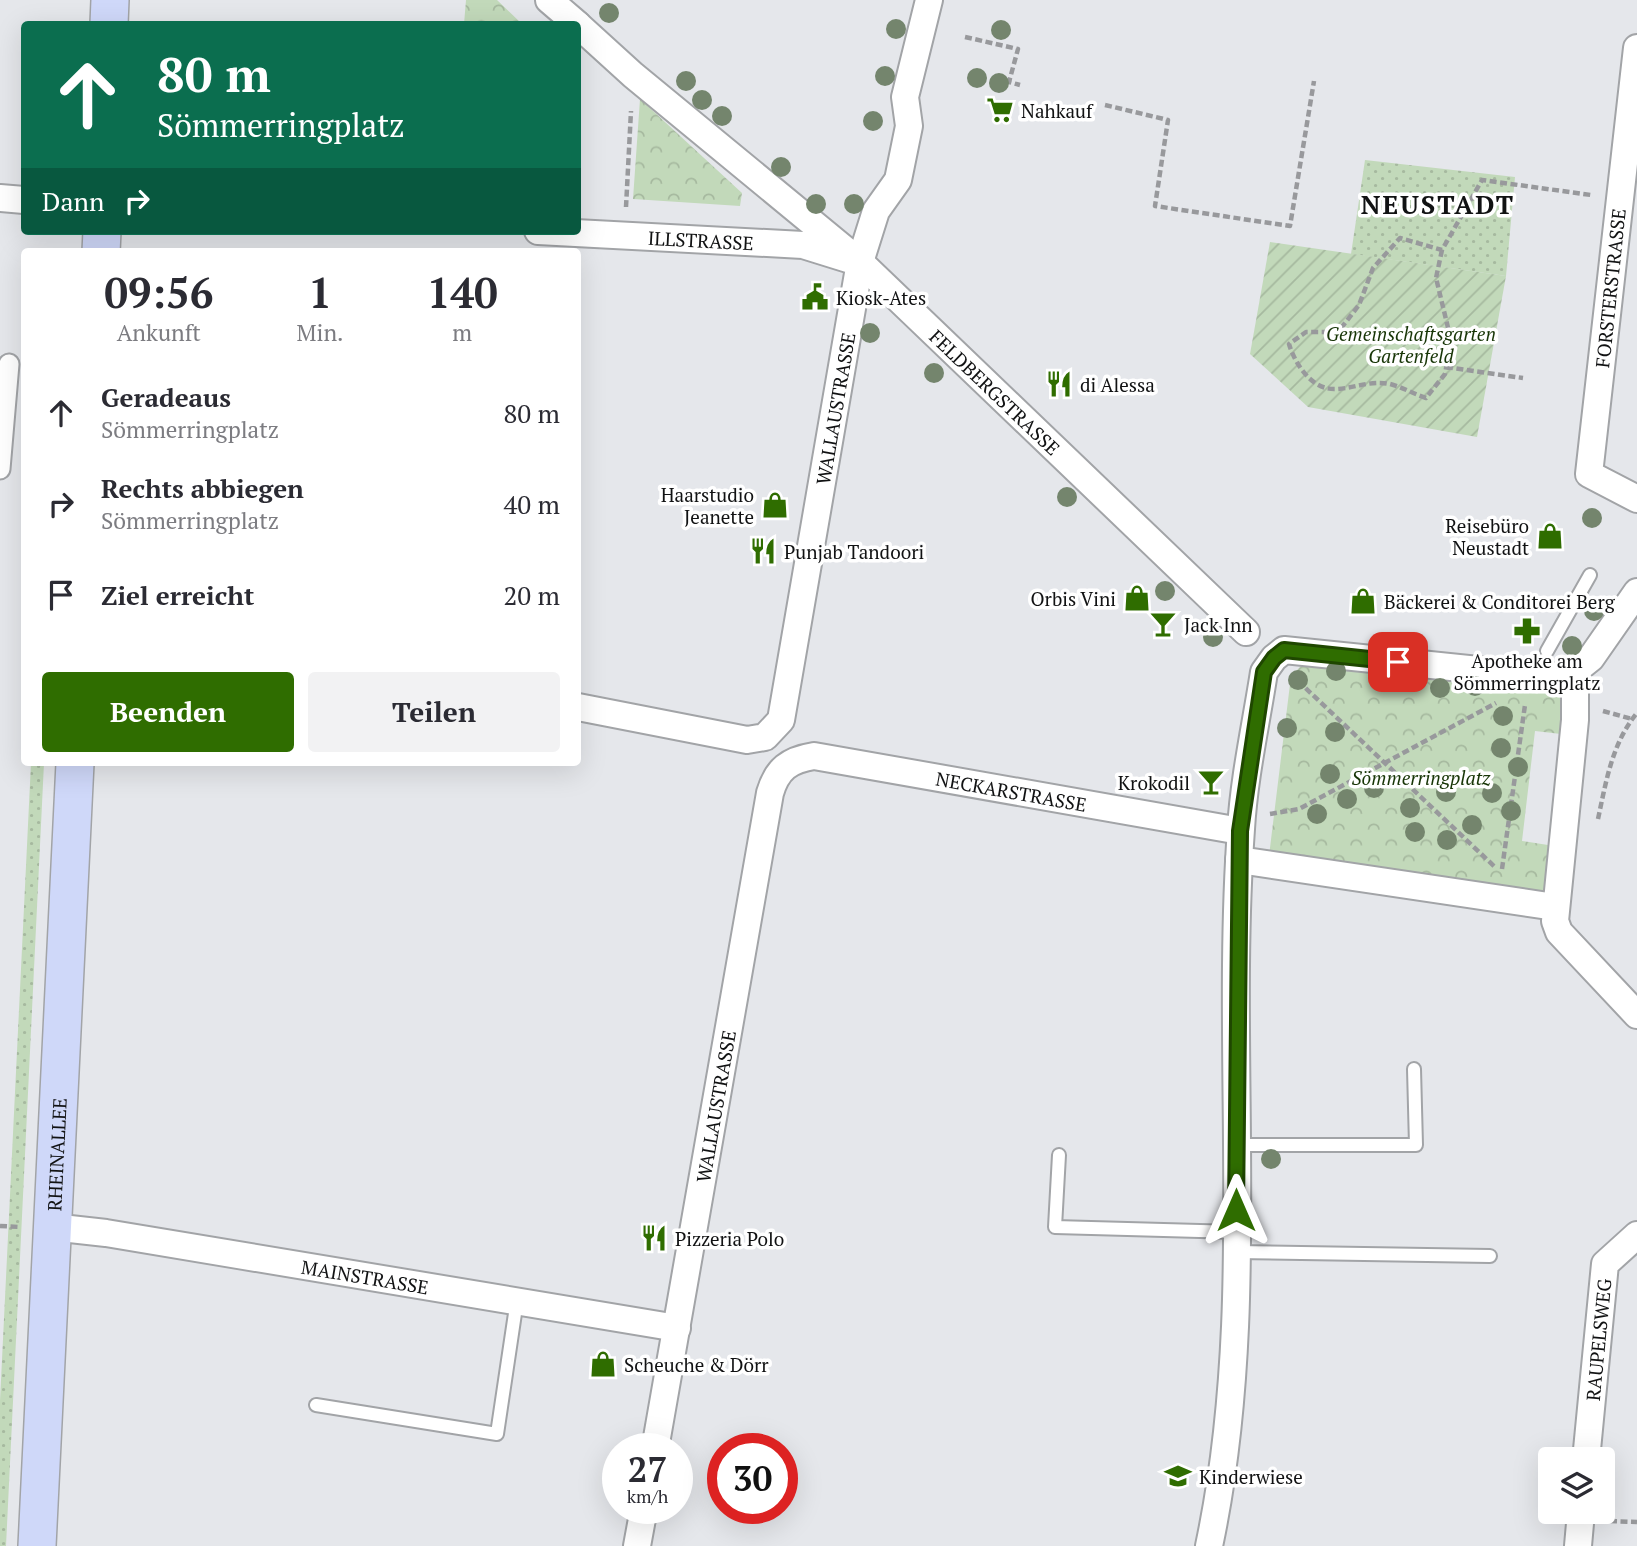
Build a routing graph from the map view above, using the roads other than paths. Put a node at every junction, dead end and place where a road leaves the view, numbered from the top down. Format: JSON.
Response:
{"nodes":[{"id":1,"x":110,"y":0,"type":"edge"},
{"id":2,"x":549,"y":0,"type":"edge"},
{"id":3,"x":929,"y":0,"type":"edge"},
{"id":4,"x":109,"y":21,"type":"edge"},
{"id":5,"x":573,"y":21,"type":"edge"},
{"id":6,"x":581,"y":29,"type":"edge"},
{"id":7,"x":1637,"y":48,"type":"edge"},
{"id":8,"x":0,"y":198,"type":"edge"},
{"id":9,"x":21,"y":200,"type":"edge"},
{"id":10,"x":581,"y":234,"type":"edge"},
{"id":11,"x":860,"y":262,"type":"junction"},
{"id":12,"x":9,"y":364,"type":"dead end"},
{"id":13,"x":0,"y":470,"type":"edge"},
{"id":14,"x":1637,"y":499,"type":"edge"},
{"id":15,"x":1590,"y":575,"type":"dead end"},
{"id":16,"x":1637,"y":592,"type":"edge"},
{"id":17,"x":1246,"y":632,"type":"dead end"},
{"id":18,"x":1547,"y":651,"type":"dead end"},
{"id":19,"x":1571,"y":674,"type":"junction"},
{"id":20,"x":581,"y":708,"type":"edge"},
{"id":21,"x":75,"y":766,"type":"edge"},
{"id":22,"x":783,"y":766,"type":"joint"},
{"id":23,"x":1241,"y":825,"type":"junction"},
{"id":24,"x":1240,"y":860,"type":"junction"},
{"id":25,"x":1555,"y":907,"type":"junction"},
{"id":26,"x":1637,"y":1015,"type":"edge"},
{"id":27,"x":1414,"y":1069,"type":"dead end"},
{"id":28,"x":1236,"y":1145,"type":"junction"},
{"id":29,"x":1059,"y":1155,"type":"dead end"},
{"id":30,"x":52,"y":1227,"type":"junction"},
{"id":31,"x":1637,"y":1235,"type":"edge"},
{"id":32,"x":1236,"y":1242,"type":"junction"},
{"id":33,"x":1490,"y":1256,"type":"dead end"},
{"id":34,"x":517,"y":1300,"type":"junction"},
{"id":35,"x":677,"y":1328,"type":"junction"},
{"id":36,"x":316,"y":1405,"type":"dead end"},
{"id":37,"x":658,"y":1433,"type":"edge"},
{"id":38,"x":1587,"y":1447,"type":"edge"},
{"id":39,"x":641,"y":1524,"type":"edge"},
{"id":40,"x":1580,"y":1524,"type":"edge"},
{"id":41,"x":37,"y":1546,"type":"edge"},
{"id":42,"x":637,"y":1546,"type":"edge"},
{"id":43,"x":1209,"y":1546,"type":"edge"},
{"id":44,"x":1578,"y":1546,"type":"edge"}],
"edges":[{"from":1,"to":4,"type":"main road"},
{"from":2,"to":5,"type":"street","name":"FELDBERGSTRASSE"},
{"from":3,"to":11,"type":"street","name":"WALLAUSTRASSE"},
{"from":6,"to":11,"type":"street","name":"FELDBERGSTRASSE"},
{"from":7,"to":14,"type":"street","name":"FORSTERSTRASSE"},
{"from":8,"to":9,"type":"street"},
{"from":10,"to":11,"type":"street","name":"ILLSTRASSE"},
{"from":11,"to":17,"type":"street","name":"FELDBERGSTRASSE"},
{"from":11,"to":20,"type":"street","name":"WALLAUSTRASSE"},
{"from":12,"to":13,"type":"street"},
{"from":15,"to":18,"type":"lane"},
{"from":16,"to":19,"type":"street"},
{"from":19,"to":23,"type":"street"},
{"from":19,"to":25,"type":"street"},
{"from":21,"to":30,"type":"main road","name":"RHEINALLEE"},
{"from":22,"to":23,"type":"street","name":"NECKARSTRASSE"},
{"from":22,"to":35,"type":"street","name":"WALLAUSTRASSE"},
{"from":23,"to":24,"type":"street"},
{"from":24,"to":25,"type":"street"},
{"from":24,"to":28,"type":"street"},
{"from":25,"to":26,"type":"street"},
{"from":27,"to":28,"type":"lane"},
{"from":28,"to":32,"type":"street"},
{"from":29,"to":32,"type":"lane"},
{"from":30,"to":34,"type":"street","name":"MAINSTRASSE"},
{"from":30,"to":41,"type":"main road","name":"RHEINALLEE"},
{"from":31,"to":38,"type":"street","name":"RAUPELSWEG"},
{"from":32,"to":33,"type":"lane"},
{"from":32,"to":43,"type":"street"},
{"from":34,"to":35,"type":"street","name":"MAINSTRASSE"},
{"from":34,"to":36,"type":"lane"},
{"from":35,"to":37,"type":"street","name":"WALLAUSTRASSE"},
{"from":39,"to":42,"type":"street"},
{"from":40,"to":44,"type":"street"}]}
